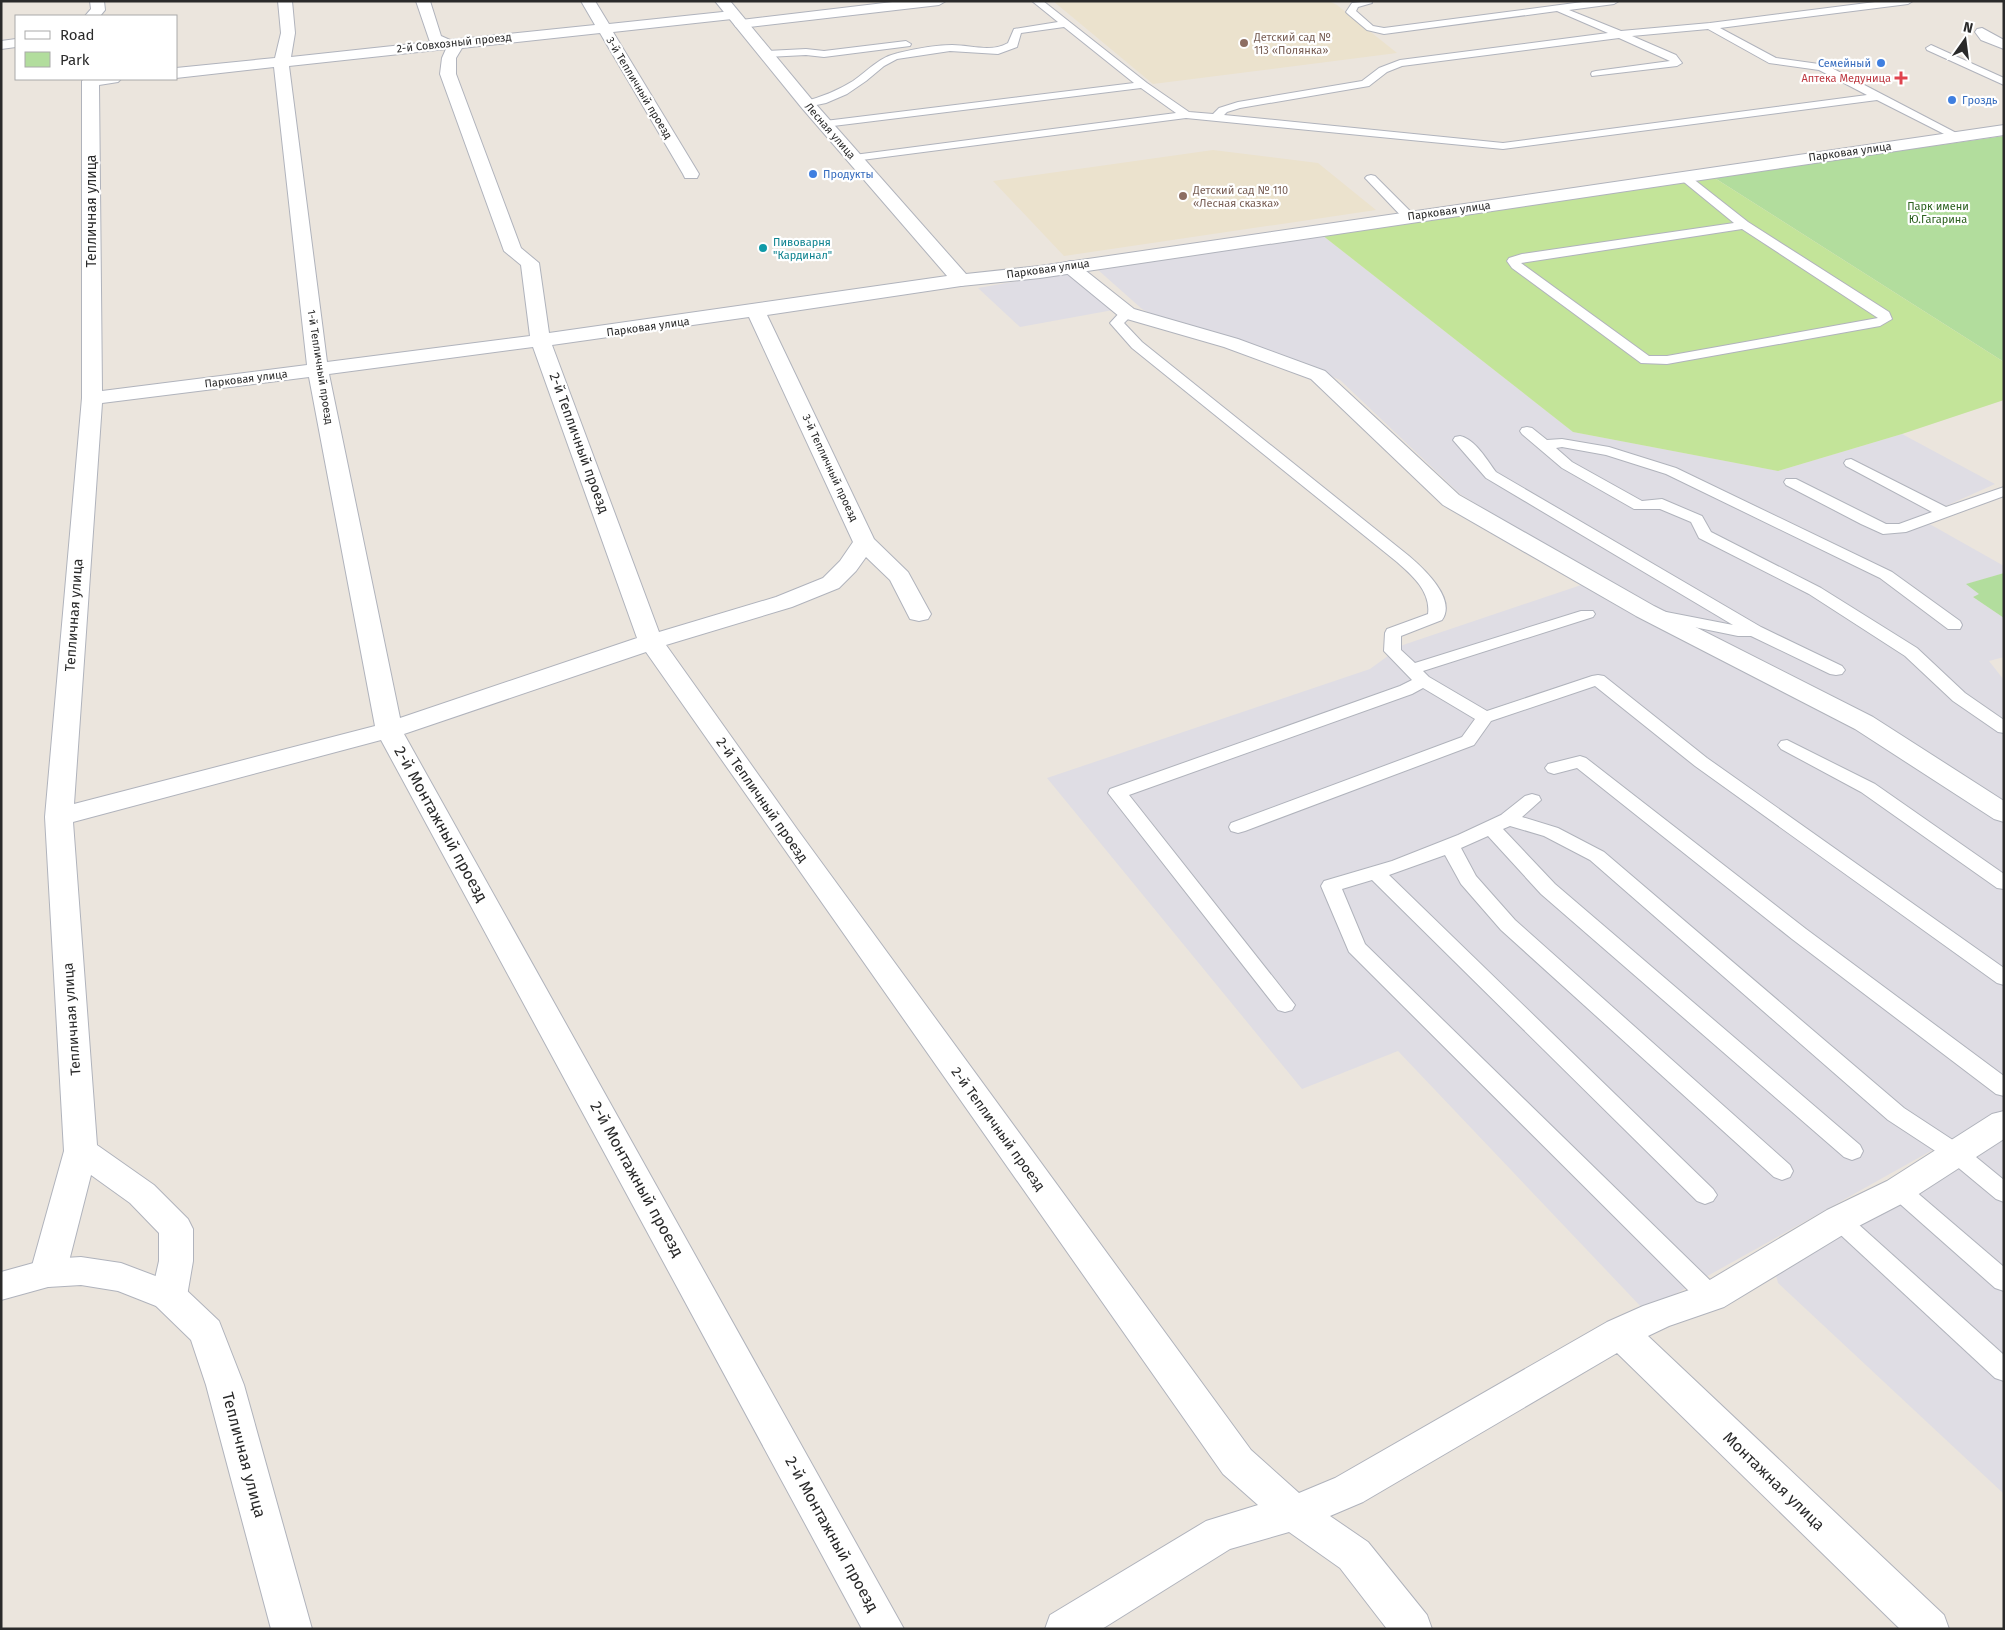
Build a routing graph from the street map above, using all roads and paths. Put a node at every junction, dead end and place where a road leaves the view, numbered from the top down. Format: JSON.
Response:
{"nodes":[{"id":1,"x":97,"y":1,"type":"edge"},
{"id":2,"x":285,"y":1,"type":"edge"},
{"id":3,"x":423,"y":1,"type":"edge"},
{"id":4,"x":588,"y":1,"type":"edge"},
{"id":5,"x":722,"y":1,"type":"edge"},
{"id":6,"x":939,"y":1,"type":"edge"},
{"id":7,"x":1037,"y":1,"type":"edge"},
{"id":8,"x":1614,"y":1,"type":"edge"},
{"id":9,"x":1908,"y":1,"type":"edge"},
{"id":10,"x":1367,"y":3,"type":"dead end"},
{"id":11,"x":1560,"y":10,"type":"junction"},
{"id":12,"x":93,"y":15,"type":"edge"},
{"id":13,"x":736,"y":19,"type":"junction"},
{"id":14,"x":1066,"y":24,"type":"junction"},
{"id":15,"x":1710,"y":26,"type":"junction"},
{"id":16,"x":602,"y":28,"type":"junction"},
{"id":17,"x":1982,"y":32,"type":"dead end"},
{"id":18,"x":1624,"y":34,"type":"junction"},
{"id":19,"x":15,"y":43,"type":"edge"},
{"id":20,"x":446,"y":43,"type":"junction"},
{"id":21,"x":906,"y":44,"type":"dead end"},
{"id":22,"x":1,"y":45,"type":"edge"},
{"id":23,"x":2004,"y":45,"type":"edge"},
{"id":24,"x":1931,"y":48,"type":"dead end"},
{"id":25,"x":767,"y":54,"type":"junction"},
{"id":26,"x":280,"y":62,"type":"junction"},
{"id":27,"x":178,"y":72,"type":"edge"},
{"id":28,"x":1596,"y":74,"type":"dead end"},
{"id":29,"x":98,"y":80,"type":"edge"},
{"id":30,"x":2004,"y":82,"type":"edge"},
{"id":31,"x":1143,"y":85,"type":"junction"},
{"id":32,"x":1878,"y":96,"type":"junction"},
{"id":33,"x":807,"y":104,"type":"junction"},
{"id":34,"x":1186,"y":115,"type":"junction"},
{"id":35,"x":1215,"y":118,"type":"junction"},
{"id":36,"x":825,"y":124,"type":"junction"},
{"id":37,"x":2004,"y":130,"type":"edge"},
{"id":38,"x":1958,"y":137,"type":"junction"},
{"id":39,"x":854,"y":158,"type":"junction"},
{"id":40,"x":691,"y":174,"type":"dead end"},
{"id":41,"x":1683,"y":176,"type":"junction"},
{"id":42,"x":1371,"y":178,"type":"dead end"},
{"id":43,"x":1409,"y":217,"type":"junction"},
{"id":44,"x":1744,"y":225,"type":"junction"},
{"id":45,"x":1070,"y":267,"type":"junction"},
{"id":46,"x":962,"y":280,"type":"junction"},
{"id":47,"x":756,"y":312,"type":"junction"},
{"id":48,"x":1127,"y":313,"type":"junction"},
{"id":49,"x":541,"y":341,"type":"junction"},
{"id":50,"x":318,"y":370,"type":"junction"},
{"id":51,"x":92,"y":398,"type":"junction"},
{"id":52,"x":1527,"y":431,"type":"dead end"},
{"id":53,"x":1460,"y":440,"type":"dead end"},
{"id":54,"x":1544,"y":445,"type":"junction"},
{"id":55,"x":1851,"y":463,"type":"dead end"},
{"id":56,"x":1791,"y":482,"type":"dead end"},
{"id":57,"x":2004,"y":491,"type":"edge"},
{"id":58,"x":1945,"y":513,"type":"junction"},
{"id":59,"x":864,"y":542,"type":"junction"},
{"id":60,"x":919,"y":614,"type":"dead end"},
{"id":61,"x":1587,"y":614,"type":"dead end"},
{"id":62,"x":1650,"y":614,"type":"junction"},
{"id":63,"x":1954,"y":625,"type":"dead end"},
{"id":64,"x":1755,"y":631,"type":"junction"},
{"id":65,"x":651,"y":642,"type":"junction"},
{"id":66,"x":1836,"y":670,"type":"dead end"},
{"id":67,"x":1417,"y":675,"type":"junction"},
{"id":68,"x":1485,"y":717,"type":"junction"},
{"id":69,"x":2004,"y":728,"type":"edge"},
{"id":70,"x":389,"y":730,"type":"junction"},
{"id":71,"x":1787,"y":746,"type":"dead end"},
{"id":72,"x":1554,"y":768,"type":"dead end"},
{"id":73,"x":1532,"y":800,"type":"dead end"},
{"id":74,"x":2004,"y":812,"type":"edge"},
{"id":75,"x":58,"y":818,"type":"junction"},
{"id":76,"x":1499,"y":823,"type":"junction"},
{"id":77,"x":1238,"y":827,"type":"dead end"},
{"id":78,"x":1450,"y":845,"type":"junction"},
{"id":79,"x":1376,"y":873,"type":"junction"},
{"id":80,"x":2004,"y":882,"type":"edge"},
{"id":81,"x":2004,"y":978,"type":"edge"},
{"id":82,"x":1284,"y":1005,"type":"dead end"},
{"id":83,"x":2004,"y":1088,"type":"edge"},
{"id":84,"x":2002,"y":1126,"type":"edge"},
{"id":85,"x":81,"y":1151,"type":"junction"},
{"id":86,"x":1852,"y":1151,"type":"dead end"},
{"id":87,"x":1957,"y":1154,"type":"junction"},
{"id":88,"x":1782,"y":1171,"type":"dead end"},
{"id":89,"x":1899,"y":1190,"type":"junction"},
{"id":90,"x":2004,"y":1193,"type":"edge"},
{"id":91,"x":1705,"y":1195,"type":"dead end"},
{"id":92,"x":1839,"y":1220,"type":"junction"},
{"id":93,"x":48,"y":1274,"type":"junction"},
{"id":94,"x":2004,"y":1281,"type":"edge"},
{"id":95,"x":1,"y":1286,"type":"edge"},
{"id":96,"x":169,"y":1296,"type":"junction"},
{"id":97,"x":1712,"y":1297,"type":"junction"},
{"id":98,"x":1620,"y":1333,"type":"junction"},
{"id":99,"x":2004,"y":1371,"type":"edge"},
{"id":100,"x":1294,"y":1513,"type":"junction"},
{"id":101,"x":292,"y":1629,"type":"edge"},
{"id":102,"x":884,"y":1629,"type":"edge"},
{"id":103,"x":1065,"y":1629,"type":"edge"},
{"id":104,"x":1412,"y":1629,"type":"edge"},
{"id":105,"x":1929,"y":1629,"type":"edge"}],
"edges":[{"from":1,"to":12,"type":"street"},
{"from":2,"to":26,"type":"street","name":"1-й Тепличный проезд"},
{"from":3,"to":20,"type":"street"},
{"from":4,"to":16,"type":"street","name":"3-й Тепличный проезд"},
{"from":5,"to":13,"type":"street","name":"Лесная улица"},
{"from":6,"to":13,"type":"street","name":"2-й Совхозный проезд"},
{"from":7,"to":14,"type":"lane"},
{"from":8,"to":11,"type":"lane"},
{"from":9,"to":15,"type":"lane"},
{"from":10,"to":11,"type":"lane"},
{"from":11,"to":18,"type":"lane"},
{"from":13,"to":16,"type":"street","name":"2-й Совхозный проезд"},
{"from":13,"to":25,"type":"street","name":"Лесная улица"},
{"from":14,"to":31,"type":"lane"},
{"from":14,"to":33,"type":"lane"},
{"from":15,"to":18,"type":"lane"},
{"from":15,"to":32,"type":"lane"},
{"from":16,"to":20,"type":"street","name":"2-й Совхозный проезд"},
{"from":16,"to":40,"type":"street","name":"3-й Тепличный проезд"},
{"from":17,"to":23,"type":"street"},
{"from":18,"to":28,"type":"lane"},
{"from":18,"to":35,"type":"lane"},
{"from":19,"to":22,"type":"street"},
{"from":20,"to":26,"type":"street","name":"2-й Совхозный проезд"},
{"from":20,"to":49,"type":"street","name":"2-й Тепличный проезд"},
{"from":21,"to":25,"type":"lane"},
{"from":24,"to":30,"type":"lane"},
{"from":25,"to":33,"type":"street","name":"Лесная улица"},
{"from":26,"to":27,"type":"street","name":"2-й Совхозный проезд"},
{"from":26,"to":50,"type":"street","name":"1-й Тепличный проезд"},
{"from":29,"to":51,"type":"street","name":"Тепличная улица"},
{"from":31,"to":34,"type":"lane"},
{"from":31,"to":36,"type":"lane"},
{"from":32,"to":35,"type":"lane"},
{"from":32,"to":38,"type":"lane"},
{"from":33,"to":36,"type":"street","name":"Лесная улица"},
{"from":34,"to":35,"type":"lane"},
{"from":34,"to":39,"type":"lane"},
{"from":36,"to":39,"type":"street","name":"Лесная улица"},
{"from":37,"to":38,"type":"street","name":"Парковая улица"},
{"from":38,"to":41,"type":"street","name":"Парковая улица"},
{"from":39,"to":46,"type":"street","name":"Лесная улица"},
{"from":41,"to":43,"type":"street","name":"Парковая улица"},
{"from":41,"to":44,"type":"lane"},
{"from":42,"to":43,"type":"lane"},
{"from":43,"to":45,"type":"street","name":"Парковая улица"},
{"from":44,"to":44,"type":"lane"},
{"from":45,"to":46,"type":"street","name":"Парковая улица"},
{"from":45,"to":48,"type":"street"},
{"from":46,"to":47,"type":"street","name":"Парковая улица"},
{"from":47,"to":49,"type":"street","name":"Парковая улица"},
{"from":47,"to":59,"type":"street","name":"3-й Тепличный проезд"},
{"from":48,"to":62,"type":"street"},
{"from":48,"to":67,"type":"lane"},
{"from":49,"to":50,"type":"street","name":"Парковая улица"},
{"from":49,"to":65,"type":"street","name":"2-й Тепличный проезд"},
{"from":50,"to":51,"type":"street","name":"Парковая улица"},
{"from":50,"to":70,"type":"street","name":"1-й Тепличный проезд"},
{"from":51,"to":75,"type":"street","name":"Тепличная улица"},
{"from":52,"to":54,"type":"lane"},
{"from":53,"to":64,"type":"lane"},
{"from":54,"to":63,"type":"lane"},
{"from":54,"to":69,"type":"lane"},
{"from":55,"to":58,"type":"lane"},
{"from":56,"to":58,"type":"lane"},
{"from":57,"to":58,"type":"lane"},
{"from":59,"to":60,"type":"street","name":"3-й Тепличный проезд"},
{"from":59,"to":65,"type":"street"},
{"from":61,"to":67,"type":"lane"},
{"from":62,"to":64,"type":"lane"},
{"from":62,"to":74,"type":"street"},
{"from":64,"to":66,"type":"lane"},
{"from":65,"to":70,"type":"street"},
{"from":65,"to":100,"type":"street","name":"2-й Тепличный проезд"},
{"from":67,"to":68,"type":"lane"},
{"from":67,"to":82,"type":"lane"},
{"from":68,"to":77,"type":"lane"},
{"from":68,"to":81,"type":"lane"},
{"from":70,"to":75,"type":"street"},
{"from":70,"to":102,"type":"street","name":"2-й Монтажный проезд"},
{"from":71,"to":80,"type":"lane"},
{"from":72,"to":83,"type":"lane"},
{"from":73,"to":76,"type":"lane"},
{"from":75,"to":85,"type":"street","name":"Тепличная улица"},
{"from":76,"to":78,"type":"lane"},
{"from":76,"to":86,"type":"lane"},
{"from":76,"to":87,"type":"lane"},
{"from":78,"to":79,"type":"lane"},
{"from":78,"to":88,"type":"lane"},
{"from":79,"to":91,"type":"lane"},
{"from":79,"to":97,"type":"lane"},
{"from":84,"to":87,"type":"street"},
{"from":85,"to":93,"type":"street","name":"Тепличная улица"},
{"from":85,"to":96,"type":"street"},
{"from":87,"to":89,"type":"street"},
{"from":87,"to":90,"type":"lane"},
{"from":89,"to":92,"type":"street"},
{"from":89,"to":94,"type":"lane"},
{"from":92,"to":97,"type":"street"},
{"from":92,"to":99,"type":"lane"},
{"from":93,"to":95,"type":"street"},
{"from":93,"to":96,"type":"street","name":"Тепличная улица"},
{"from":96,"to":101,"type":"street","name":"Тепличная улица"},
{"from":97,"to":98,"type":"street"},
{"from":98,"to":100,"type":"street"},
{"from":98,"to":105,"type":"street","name":"Монтажная улица"},
{"from":100,"to":103,"type":"street"},
{"from":100,"to":104,"type":"street","name":"2-й Тепличный проезд"}]}
